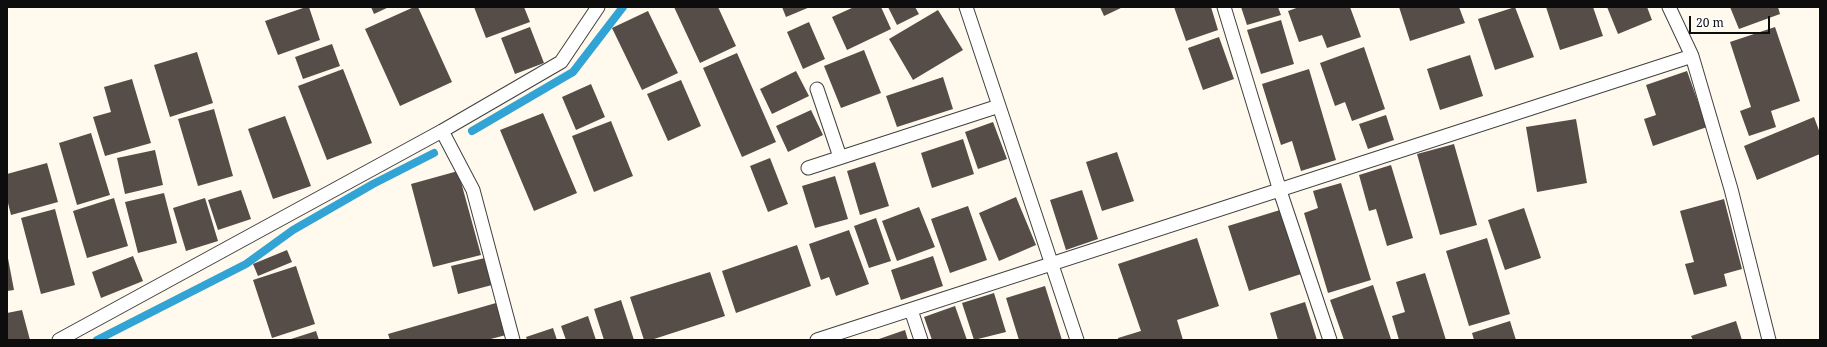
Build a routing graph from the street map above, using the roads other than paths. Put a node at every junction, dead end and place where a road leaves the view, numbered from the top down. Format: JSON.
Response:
{"nodes":[{"id":1,"x":598,"y":7,"type":"edge"},
{"id":2,"x":966,"y":7,"type":"edge"},
{"id":3,"x":1224,"y":7,"type":"edge"},
{"id":4,"x":1669,"y":7,"type":"edge"},
{"id":5,"x":1692,"y":56,"type":"junction"},
{"id":6,"x":817,"y":89,"type":"dead end"},
{"id":7,"x":999,"y":106,"type":"junction"},
{"id":8,"x":442,"y":131,"type":"junction"},
{"id":9,"x":840,"y":157,"type":"junction"},
{"id":10,"x":808,"y":168,"type":"dead end"},
{"id":11,"x":1280,"y":191,"type":"junction"},
{"id":12,"x":1052,"y":265,"type":"junction"},
{"id":13,"x":911,"y":310,"type":"junction"},
{"id":14,"x":59,"y":340,"type":"edge"},
{"id":15,"x":513,"y":340,"type":"edge"},
{"id":16,"x":817,"y":340,"type":"edge"},
{"id":17,"x":921,"y":340,"type":"edge"},
{"id":18,"x":1077,"y":340,"type":"edge"},
{"id":19,"x":1330,"y":340,"type":"edge"},
{"id":20,"x":1769,"y":340,"type":"edge"}],
"edges":[{"from":1,"to":8,"type":"lane"},
{"from":2,"to":7,"type":"lane"},
{"from":3,"to":11,"type":"lane"},
{"from":4,"to":5,"type":"lane"},
{"from":5,"to":11,"type":"lane"},
{"from":5,"to":20,"type":"lane"},
{"from":6,"to":9,"type":"lane"},
{"from":7,"to":9,"type":"lane"},
{"from":7,"to":12,"type":"lane"},
{"from":8,"to":14,"type":"lane"},
{"from":8,"to":15,"type":"lane"},
{"from":9,"to":10,"type":"lane"},
{"from":11,"to":12,"type":"lane"},
{"from":11,"to":19,"type":"lane"},
{"from":12,"to":13,"type":"lane"},
{"from":12,"to":18,"type":"lane"},
{"from":13,"to":16,"type":"lane"},
{"from":13,"to":17,"type":"lane"}]}
